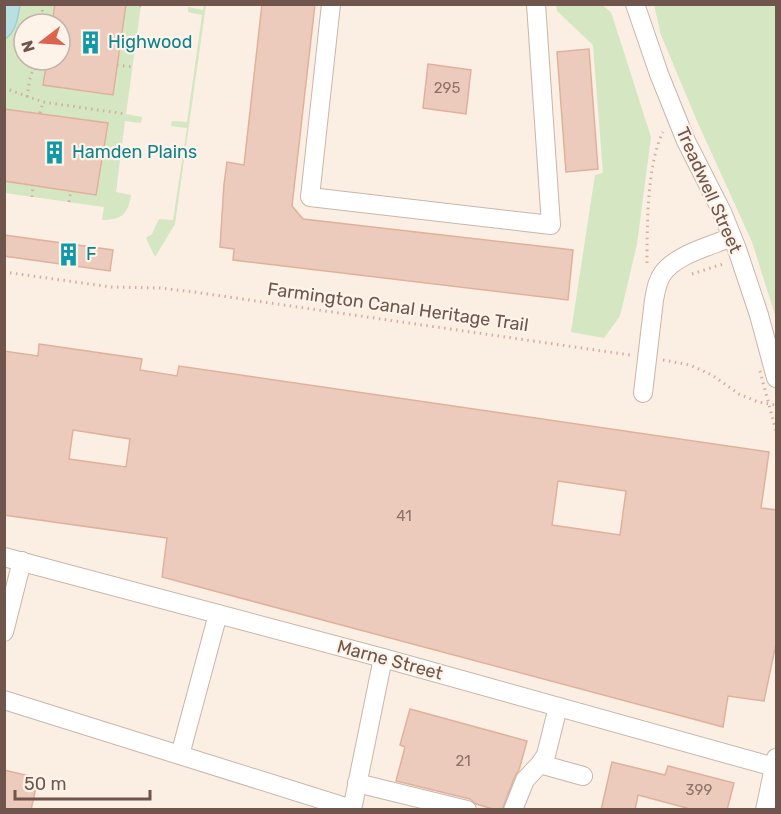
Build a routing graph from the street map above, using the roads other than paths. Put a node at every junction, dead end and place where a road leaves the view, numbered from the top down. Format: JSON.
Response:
{"nodes":[{"id":1,"x":332,"y":4,"type":"edge"},
{"id":2,"x":536,"y":4,"type":"edge"},
{"id":3,"x":635,"y":4,"type":"edge"},
{"id":4,"x":724,"y":240,"type":"junction"},
{"id":5,"x":770,"y":373,"type":"edge"},
{"id":6,"x":643,"y":393,"type":"dead end"},
{"id":7,"x":13,"y":559,"type":"edge"},
{"id":8,"x":218,"y":614,"type":"junction"},
{"id":9,"x":4,"y":632,"type":"edge"},
{"id":10,"x":383,"y":658,"type":"junction"},
{"id":11,"x":4,"y":700,"type":"edge"},
{"id":12,"x":558,"y":707,"type":"junction"},
{"id":13,"x":180,"y":755,"type":"junction"},
{"id":14,"x":775,"y":762,"type":"edge"},
{"id":15,"x":540,"y":764,"type":"junction"},
{"id":16,"x":584,"y":776,"type":"dead end"},
{"id":17,"x":357,"y":783,"type":"junction"},
{"id":18,"x":352,"y":809,"type":"edge"},
{"id":19,"x":466,"y":810,"type":"edge"},
{"id":20,"x":513,"y":810,"type":"edge"},
{"id":21,"x":765,"y":810,"type":"edge"}],
"edges":[{"from":1,"to":2,"type":"street"},
{"from":3,"to":4,"type":"street","name":"Treadwell Street"},
{"from":4,"to":5,"type":"street","name":"Treadwell Street"},
{"from":4,"to":6,"type":"street"},
{"from":7,"to":8,"type":"street","name":"Marne Street"},
{"from":7,"to":9,"type":"street"},
{"from":8,"to":10,"type":"street","name":"Marne Street"},
{"from":8,"to":13,"type":"street"},
{"from":10,"to":12,"type":"street","name":"Marne Street"},
{"from":10,"to":17,"type":"street"},
{"from":11,"to":13,"type":"street"},
{"from":12,"to":14,"type":"street","name":"Marne Street"},
{"from":12,"to":15,"type":"street"},
{"from":13,"to":18,"type":"street"},
{"from":14,"to":21,"type":"street"},
{"from":15,"to":16,"type":"street"},
{"from":15,"to":20,"type":"street"},
{"from":17,"to":18,"type":"street"},
{"from":17,"to":19,"type":"street"}]}
